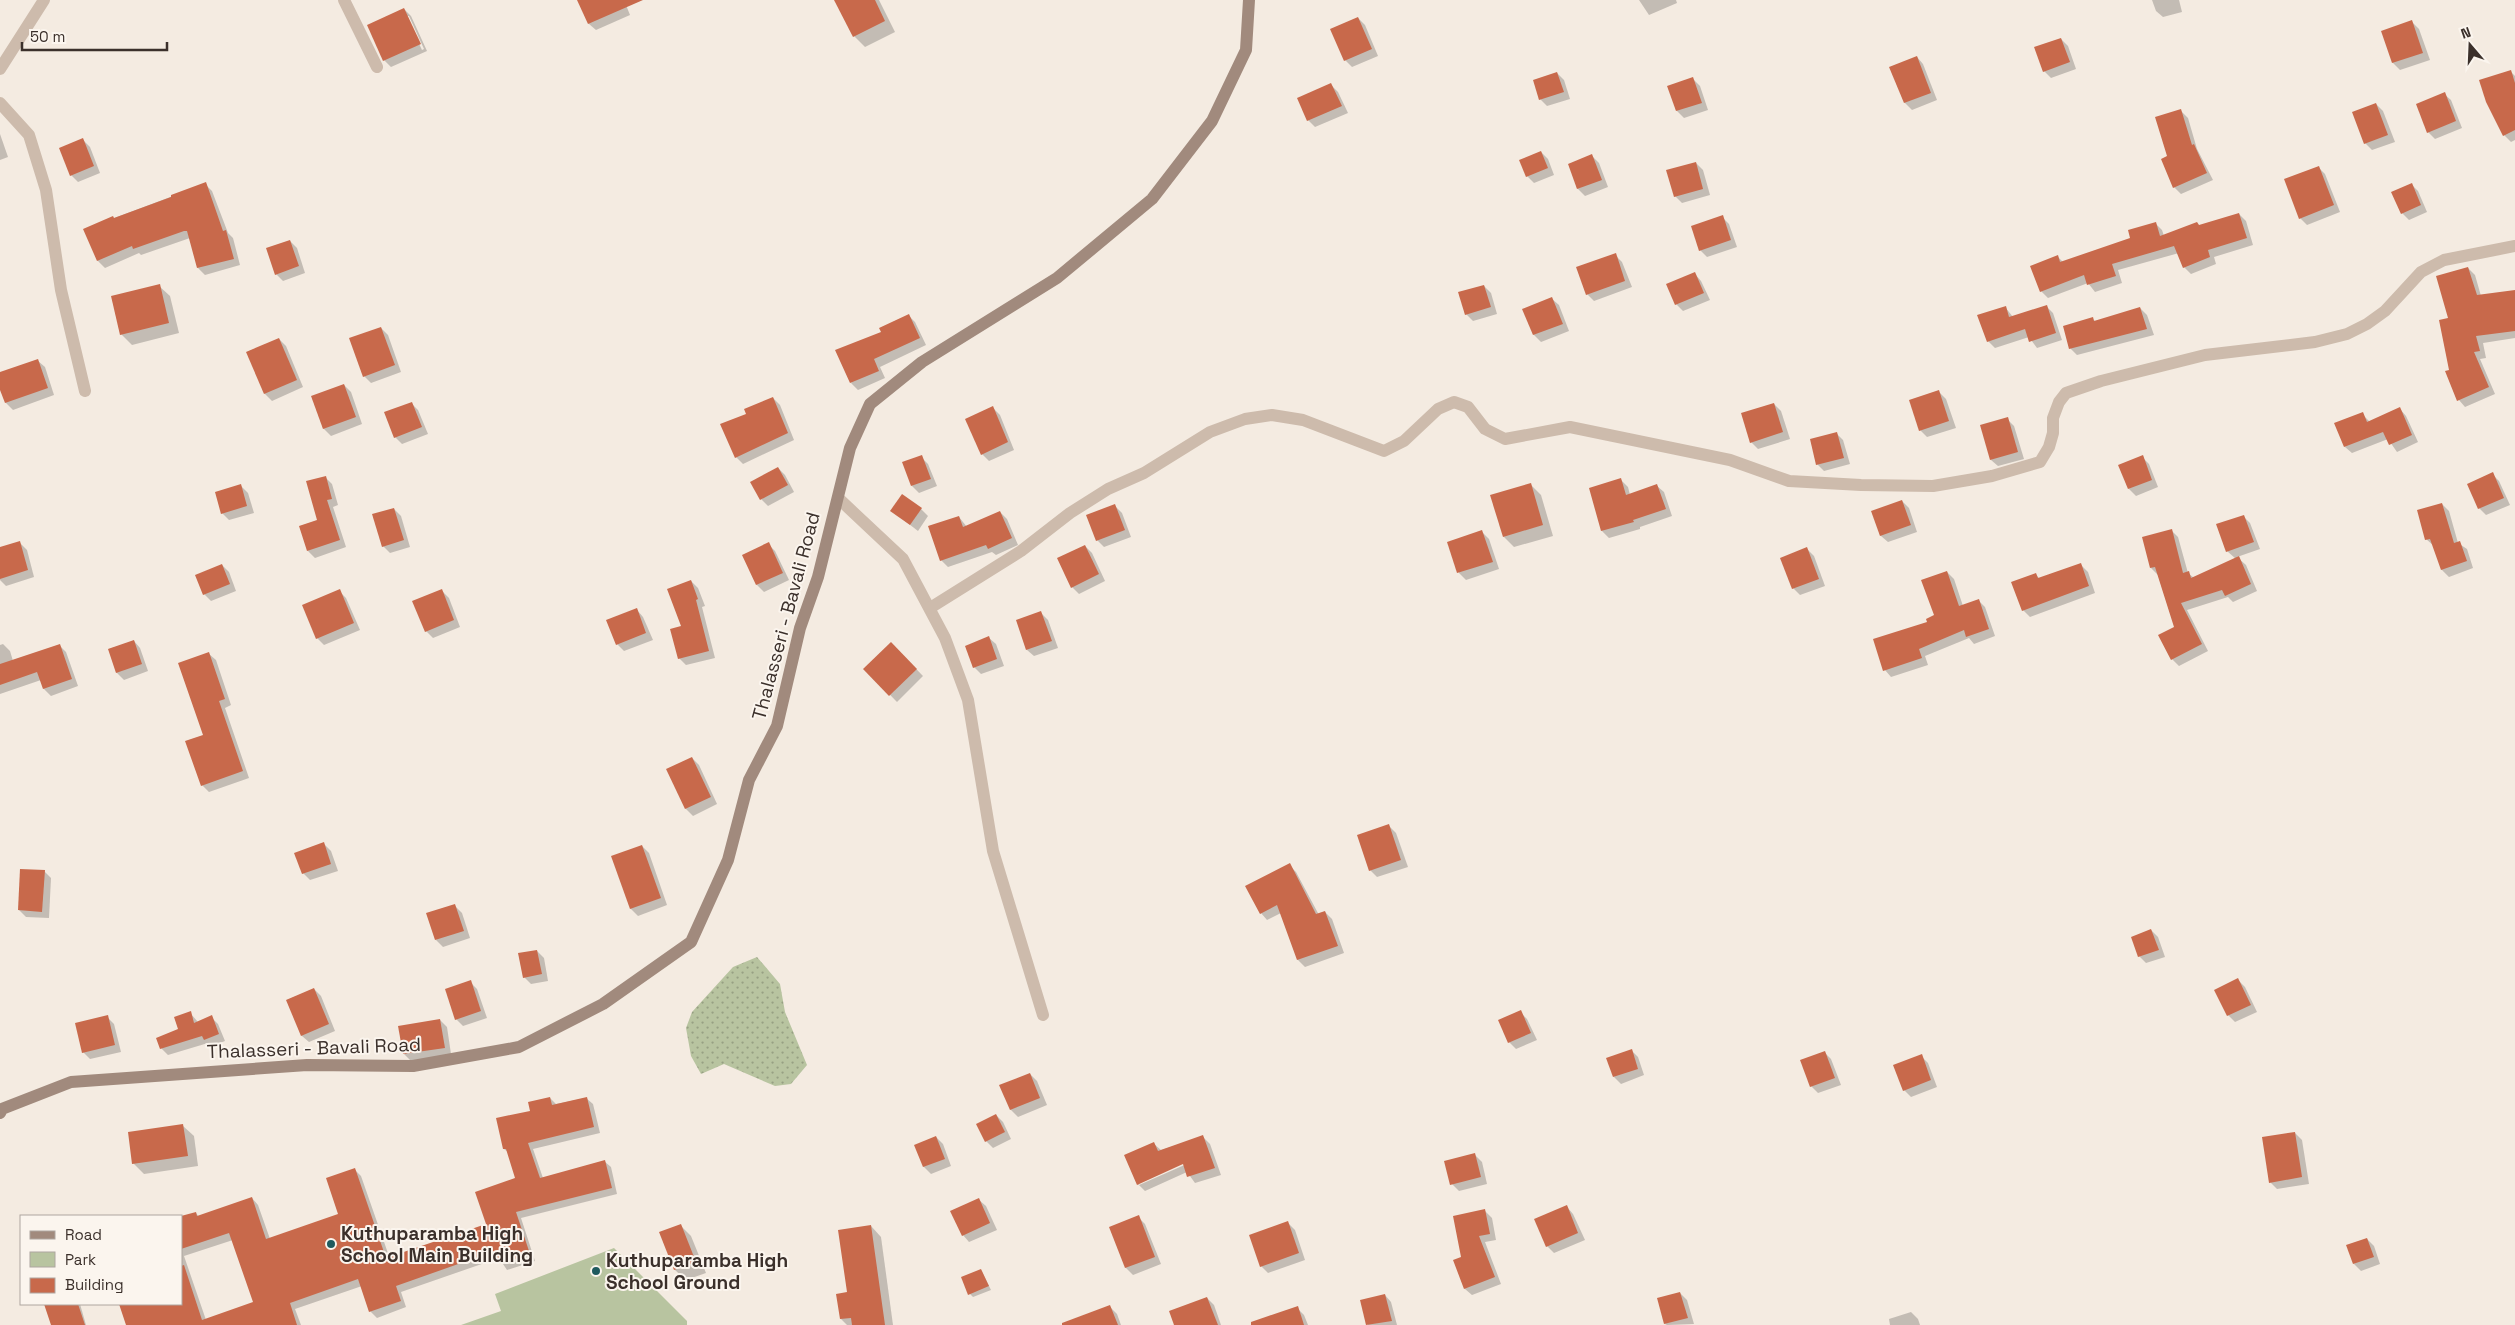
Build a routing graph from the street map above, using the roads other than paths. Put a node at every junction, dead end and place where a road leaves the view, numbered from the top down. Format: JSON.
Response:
{"nodes":[{"id":1,"x":44,"y":0,"type":"edge"},
{"id":2,"x":344,"y":0,"type":"edge"},
{"id":3,"x":1249,"y":0,"type":"edge"},
{"id":4,"x":377,"y":66,"type":"dead end"},
{"id":5,"x":0,"y":69,"type":"edge"},
{"id":6,"x":0,"y":103,"type":"edge"},
{"id":7,"x":2515,"y":246,"type":"edge"},
{"id":8,"x":85,"y":390,"type":"dead end"},
{"id":9,"x":838,"y":498,"type":"junction"},
{"id":10,"x":930,"y":608,"type":"junction"},
{"id":11,"x":1043,"y":1015,"type":"dead end"},
{"id":12,"x":0,"y":1114,"type":"edge"}],
"edges":[{"from":1,"to":5,"type":"street"},
{"from":2,"to":4,"type":"street"},
{"from":3,"to":9,"type":"main road","name":"Thalasseri - Bavali Road"},
{"from":6,"to":8,"type":"street"},
{"from":7,"to":10,"type":"street"},
{"from":9,"to":10,"type":"street"},
{"from":9,"to":12,"type":"main road","name":"Thalasseri - Bavali Road"},
{"from":10,"to":11,"type":"street"}]}
